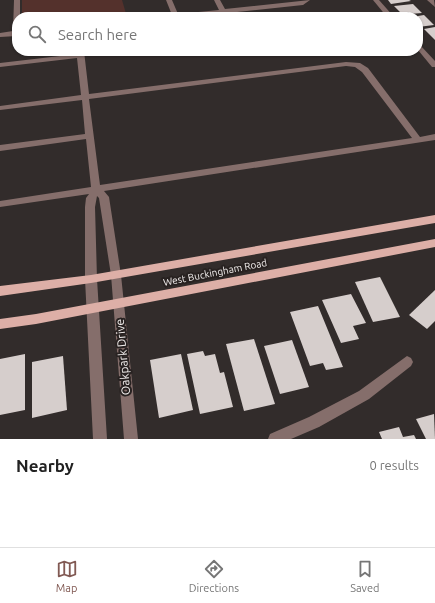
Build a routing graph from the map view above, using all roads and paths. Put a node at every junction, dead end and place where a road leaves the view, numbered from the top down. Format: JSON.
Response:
{"nodes":[{"id":1,"x":17,"y":0,"type":"edge"},
{"id":2,"x":169,"y":0,"type":"edge"},
{"id":3,"x":217,"y":0,"type":"edge"},
{"id":4,"x":264,"y":0,"type":"edge"},
{"id":5,"x":307,"y":0,"type":"edge"},
{"id":6,"x":376,"y":0,"type":"edge"},
{"id":7,"x":430,"y":0,"type":"edge"},
{"id":8,"x":435,"y":5,"type":"edge"},
{"id":9,"x":268,"y":7,"type":"junction"},
{"id":10,"x":17,"y":12,"type":"edge"},
{"id":11,"x":174,"y":12,"type":"edge"},
{"id":12,"x":223,"y":12,"type":"joint"},
{"id":13,"x":387,"y":12,"type":"edge"},
{"id":14,"x":12,"y":34,"type":"edge"},
{"id":15,"x":0,"y":35,"type":"edge"},
{"id":16,"x":423,"y":52,"type":"edge"},
{"id":17,"x":60,"y":56,"type":"edge"},
{"id":18,"x":80,"y":56,"type":"edge"},
{"id":19,"x":0,"y":65,"type":"edge"},
{"id":20,"x":435,"y":65,"type":"edge"},
{"id":21,"x":85,"y":98,"type":"junction"},
{"id":22,"x":0,"y":108,"type":"edge"},
{"id":23,"x":90,"y":136,"type":"junction"},
{"id":24,"x":435,"y":137,"type":"edge"},
{"id":25,"x":417,"y":139,"type":"junction"},
{"id":26,"x":0,"y":148,"type":"edge"},
{"id":27,"x":96,"y":190,"type":"junction"},
{"id":28,"x":0,"y":204,"type":"edge"},
{"id":29,"x":435,"y":218,"type":"edge"},
{"id":30,"x":435,"y":243,"type":"edge"},
{"id":31,"x":116,"y":275,"type":"junction"},
{"id":32,"x":92,"y":279,"type":"junction"},
{"id":33,"x":0,"y":291,"type":"edge"},
{"id":34,"x":118,"y":302,"type":"junction"},
{"id":35,"x":94,"y":307,"type":"junction"},
{"id":36,"x":0,"y":324,"type":"edge"},
{"id":37,"x":407,"y":362,"type":"dead end"},
{"id":38,"x":100,"y":439,"type":"edge"},
{"id":39,"x":131,"y":439,"type":"edge"},
{"id":40,"x":275,"y":439,"type":"edge"}],
"edges":[{"from":1,"to":10,"type":"street"},
{"from":2,"to":11,"type":"street"},
{"from":3,"to":12,"type":"street"},
{"from":4,"to":9,"type":"street"},
{"from":5,"to":9,"type":"street"},
{"from":6,"to":13,"type":"street"},
{"from":7,"to":8,"type":"street"},
{"from":9,"to":12,"type":"street"},
{"from":14,"to":15,"type":"street"},
{"from":16,"to":20,"type":"street"},
{"from":17,"to":19,"type":"street"},
{"from":18,"to":21,"type":"street"},
{"from":21,"to":22,"type":"street"},
{"from":21,"to":23,"type":"street"},
{"from":21,"to":25,"type":"street"},
{"from":23,"to":26,"type":"street"},
{"from":23,"to":27,"type":"street"},
{"from":24,"to":25,"type":"street"},
{"from":25,"to":27,"type":"street"},
{"from":27,"to":28,"type":"street"},
{"from":27,"to":31,"type":"street","name":"Oakpark Drive"},
{"from":27,"to":32,"type":"street"},
{"from":29,"to":31,"type":"main road","name":"West Buckingham Road"},
{"from":30,"to":34,"type":"main road","name":"West Buckingham Road"},
{"from":31,"to":32,"type":"main road","name":"West Buckingham Road"},
{"from":31,"to":34,"type":"street","name":"Oakpark Drive"},
{"from":32,"to":33,"type":"main road","name":"West Buckingham Road"},
{"from":32,"to":35,"type":"street"},
{"from":34,"to":35,"type":"main road","name":"West Buckingham Road"},
{"from":34,"to":39,"type":"street","name":"Oakpark Drive"},
{"from":35,"to":36,"type":"main road","name":"West Buckingham Road"},
{"from":35,"to":38,"type":"street"},
{"from":37,"to":40,"type":"street"}]}
